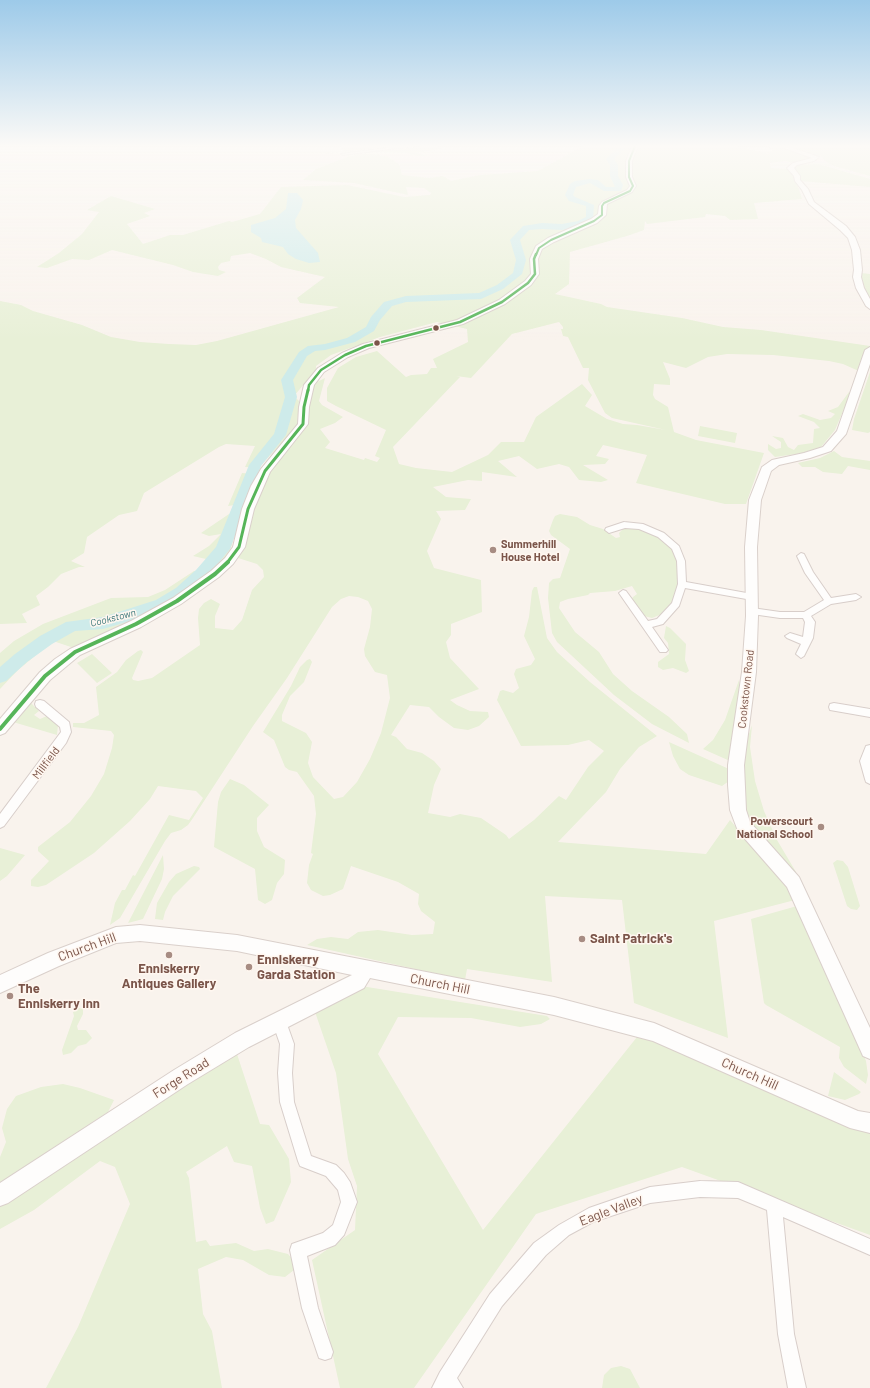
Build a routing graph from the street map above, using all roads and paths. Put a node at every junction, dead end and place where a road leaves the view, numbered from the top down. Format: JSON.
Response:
{"nodes":[{"id":1,"x":602,"y":211,"type":"edge"},
{"id":2,"x":821,"y":211,"type":"edge"},
{"id":3,"x":870,"y":306,"type":"edge"},
{"id":4,"x":870,"y":350,"type":"edge"},
{"id":5,"x":609,"y":530,"type":"dead end"},
{"id":6,"x":800,"y":556,"type":"dead end"},
{"id":7,"x":682,"y":584,"type":"junction"},
{"id":8,"x":623,"y":593,"type":"dead end"},
{"id":9,"x":856,"y":597,"type":"dead end"},
{"id":10,"x":829,"y":601,"type":"junction"},
{"id":11,"x":752,"y":604,"type":"junction"},
{"id":12,"x":806,"y":615,"type":"junction"},
{"id":13,"x":645,"y":625,"type":"junction"},
{"id":14,"x":790,"y":636,"type":"dead end"},
{"id":15,"x":806,"y":642,"type":"junction"},
{"id":16,"x":663,"y":650,"type":"dead end"},
{"id":17,"x":801,"y":654,"type":"dead end"},
{"id":18,"x":40,"y":704,"type":"dead end"},
{"id":19,"x":834,"y":707,"type":"dead end"},
{"id":20,"x":870,"y":713,"type":"edge"},
{"id":21,"x":0,"y":729,"type":"edge"},
{"id":22,"x":870,"y":749,"type":"edge"},
{"id":23,"x":870,"y":780,"type":"edge"},
{"id":24,"x":0,"y":823,"type":"edge"},
{"id":25,"x":366,"y":969,"type":"junction"},
{"id":26,"x":0,"y":984,"type":"edge"},
{"id":27,"x":279,"y":1021,"type":"junction"},
{"id":28,"x":870,"y":1049,"type":"edge"},
{"id":29,"x":870,"y":1123,"type":"edge"},
{"id":30,"x":0,"y":1195,"type":"edge"},
{"id":31,"x":774,"y":1206,"type":"junction"},
{"id":32,"x":870,"y":1247,"type":"edge"},
{"id":33,"x":325,"y":1352,"type":"dead end"},
{"id":34,"x":447,"y":1385,"type":"edge"},
{"id":35,"x":797,"y":1388,"type":"edge"}],
"edges":[{"from":1,"to":21,"type":"main road"},
{"from":2,"to":3,"type":"main road"},
{"from":4,"to":11,"type":"main road","name":"Cookstown Road"},
{"from":5,"to":7,"type":"street"},
{"from":6,"to":10,"type":"street"},
{"from":7,"to":11,"type":"street"},
{"from":7,"to":13,"type":"street"},
{"from":8,"to":13,"type":"street"},
{"from":9,"to":10,"type":"street"},
{"from":10,"to":12,"type":"street"},
{"from":11,"to":12,"type":"street"},
{"from":11,"to":28,"type":"main road","name":"Cookstown Road"},
{"from":12,"to":15,"type":"street"},
{"from":13,"to":16,"type":"street"},
{"from":14,"to":15,"type":"street"},
{"from":15,"to":17,"type":"street"},
{"from":18,"to":24,"type":"street","name":"Millfield"},
{"from":19,"to":20,"type":"street"},
{"from":22,"to":23,"type":"street"},
{"from":25,"to":26,"type":"main road","name":"Church Hill"},
{"from":25,"to":27,"type":"main road","name":"Forge Road"},
{"from":25,"to":29,"type":"main road","name":"Church Hill"},
{"from":27,"to":30,"type":"main road","name":"Forge Road"},
{"from":27,"to":33,"type":"street"},
{"from":31,"to":32,"type":"street","name":"Eagle Valley"},
{"from":31,"to":34,"type":"street","name":"Eagle Valley"},
{"from":31,"to":35,"type":"street"}]}
